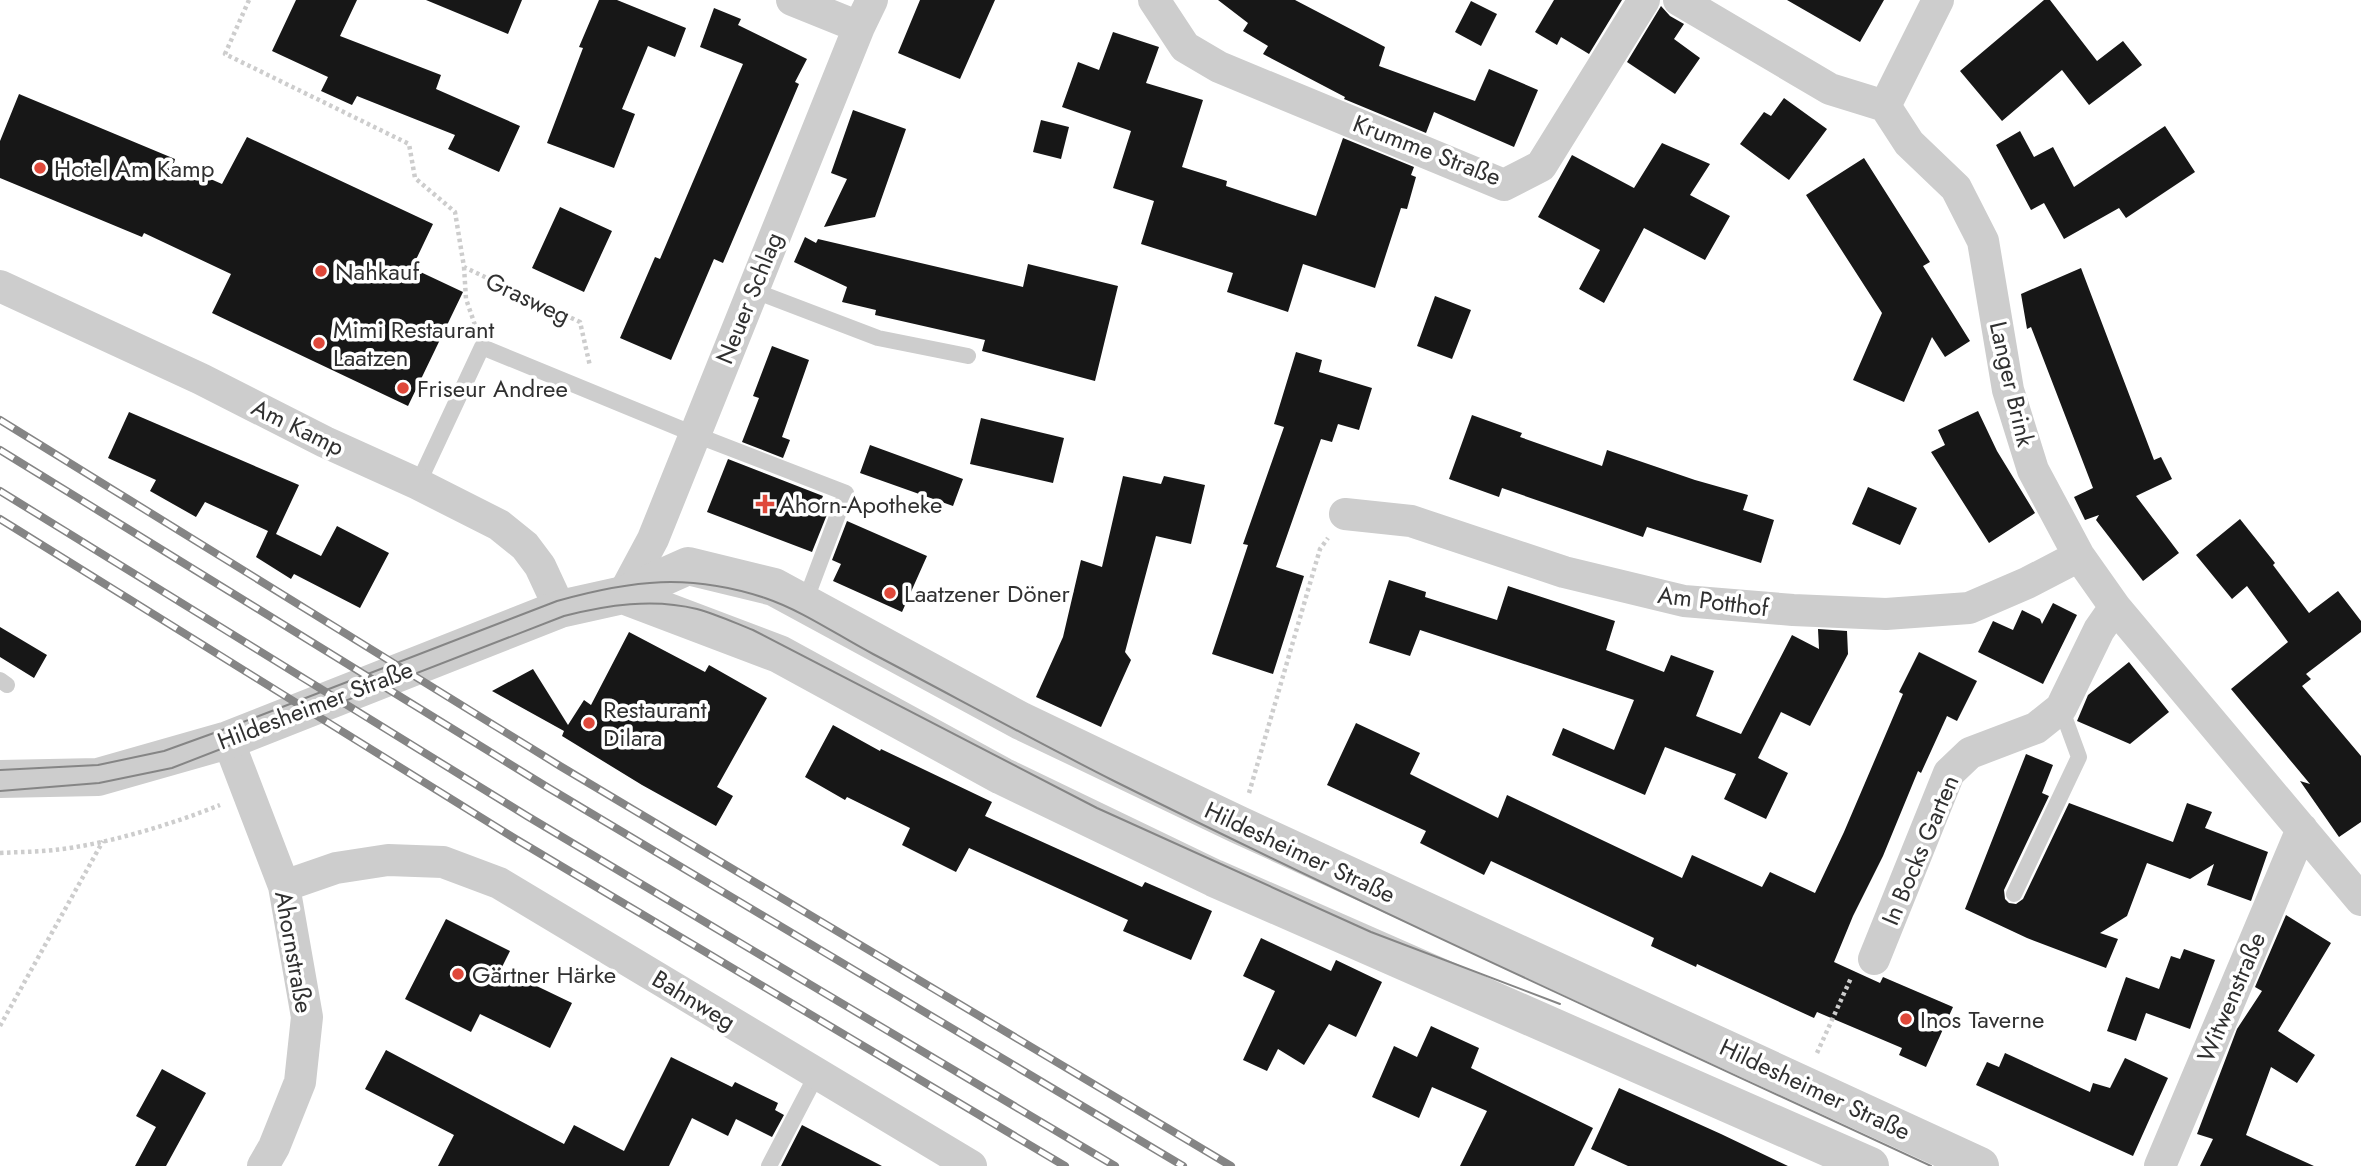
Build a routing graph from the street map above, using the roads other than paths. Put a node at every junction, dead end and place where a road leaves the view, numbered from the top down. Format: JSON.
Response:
{"nodes":[{"id":1,"x":792,"y":0,"type":"edge"},
{"id":2,"x":1154,"y":0,"type":"edge"},
{"id":3,"x":1644,"y":0,"type":"edge"},
{"id":4,"x":1679,"y":0,"type":"edge"},
{"id":5,"x":1938,"y":0,"type":"edge"},
{"id":6,"x":865,"y":13,"type":"edge"},
{"id":7,"x":1885,"y":106,"type":"junction"},
{"id":8,"x":0,"y":285,"type":"edge"},
{"id":9,"x":752,"y":290,"type":"junction"},
{"id":10,"x":968,"y":356,"type":"dead end"},
{"id":11,"x":696,"y":435,"type":"junction"},
{"id":12,"x":418,"y":484,"type":"junction"},
{"id":13,"x":1345,"y":514,"type":"road end"},
{"id":14,"x":2079,"y":556,"type":"junction"},
{"id":15,"x":623,"y":595,"type":"junction"},
{"id":16,"x":805,"y":602,"type":"junction"},
{"id":17,"x":2115,"y":607,"type":"junction"},
{"id":18,"x":560,"y":609,"type":"junction"},
{"id":19,"x":2061,"y":708,"type":"junction"},
{"id":20,"x":228,"y":740,"type":"junction"},
{"id":21,"x":0,"y":779,"type":"edge"},
{"id":22,"x":2302,"y":829,"type":"junction"},
{"id":23,"x":284,"y":886,"type":"junction"},
{"id":24,"x":2014,"y":894,"type":"dead end"},
{"id":25,"x":2359,"y":894,"type":"edge"},
{"id":26,"x":1874,"y":959,"type":"road end"},
{"id":27,"x":817,"y":1074,"type":"junction"},
{"id":28,"x":263,"y":1166,"type":"edge"},
{"id":29,"x":769,"y":1166,"type":"edge"},
{"id":30,"x":971,"y":1166,"type":"edge"},
{"id":31,"x":1870,"y":1166,"type":"edge"},
{"id":32,"x":1980,"y":1166,"type":"edge"},
{"id":33,"x":2160,"y":1166,"type":"edge"}],
"edges":[{"from":1,"to":6,"type":"street"},
{"from":2,"to":3,"type":"street","name":"Krumme Straße"},
{"from":4,"to":7,"type":"street"},
{"from":5,"to":7,"type":"street"},
{"from":6,"to":9,"type":"street","name":"Neuer Schlag"},
{"from":7,"to":14,"type":"street","name":"Langer Brink"},
{"from":8,"to":12,"type":"street","name":"Am Kamp"},
{"from":9,"to":10,"type":"lane"},
{"from":9,"to":11,"type":"street","name":"Neuer Schlag"},
{"from":11,"to":12,"type":"lane"},
{"from":11,"to":15,"type":"street","name":"Neuer Schlag"},
{"from":11,"to":16,"type":"lane"},
{"from":12,"to":18,"type":"street","name":"Am Kamp"},
{"from":13,"to":14,"type":"street","name":"Am Potthof"},
{"from":14,"to":17,"type":"street","name":"Langer Brink"},
{"from":15,"to":16,"type":"street","name":"Hildesheimer Straße"},
{"from":15,"to":18,"type":"street","name":"Hildesheimer Straße"},
{"from":15,"to":31,"type":"street","name":"Hildesheimer Straße"},
{"from":16,"to":32,"type":"street","name":"Hildesheimer Straße"},
{"from":17,"to":19,"type":"street","name":"In Bocks Garten"},
{"from":17,"to":22,"type":"street","name":"Langer Brink"},
{"from":18,"to":20,"type":"street","name":"Hildesheimer Straße"},
{"from":19,"to":24,"type":"lane"},
{"from":19,"to":26,"type":"street","name":"In Bocks Garten"},
{"from":20,"to":21,"type":"street","name":"Hildesheimer Straße"},
{"from":20,"to":23,"type":"street","name":"Ahornstraße"},
{"from":22,"to":25,"type":"street","name":"Langer Brink"},
{"from":22,"to":33,"type":"street","name":"Witwenstraße"},
{"from":23,"to":27,"type":"street","name":"Bahnweg"},
{"from":23,"to":28,"type":"street","name":"Ahornstraße"},
{"from":27,"to":29,"type":"lane"},
{"from":27,"to":30,"type":"street","name":"Bahnweg"}]}
